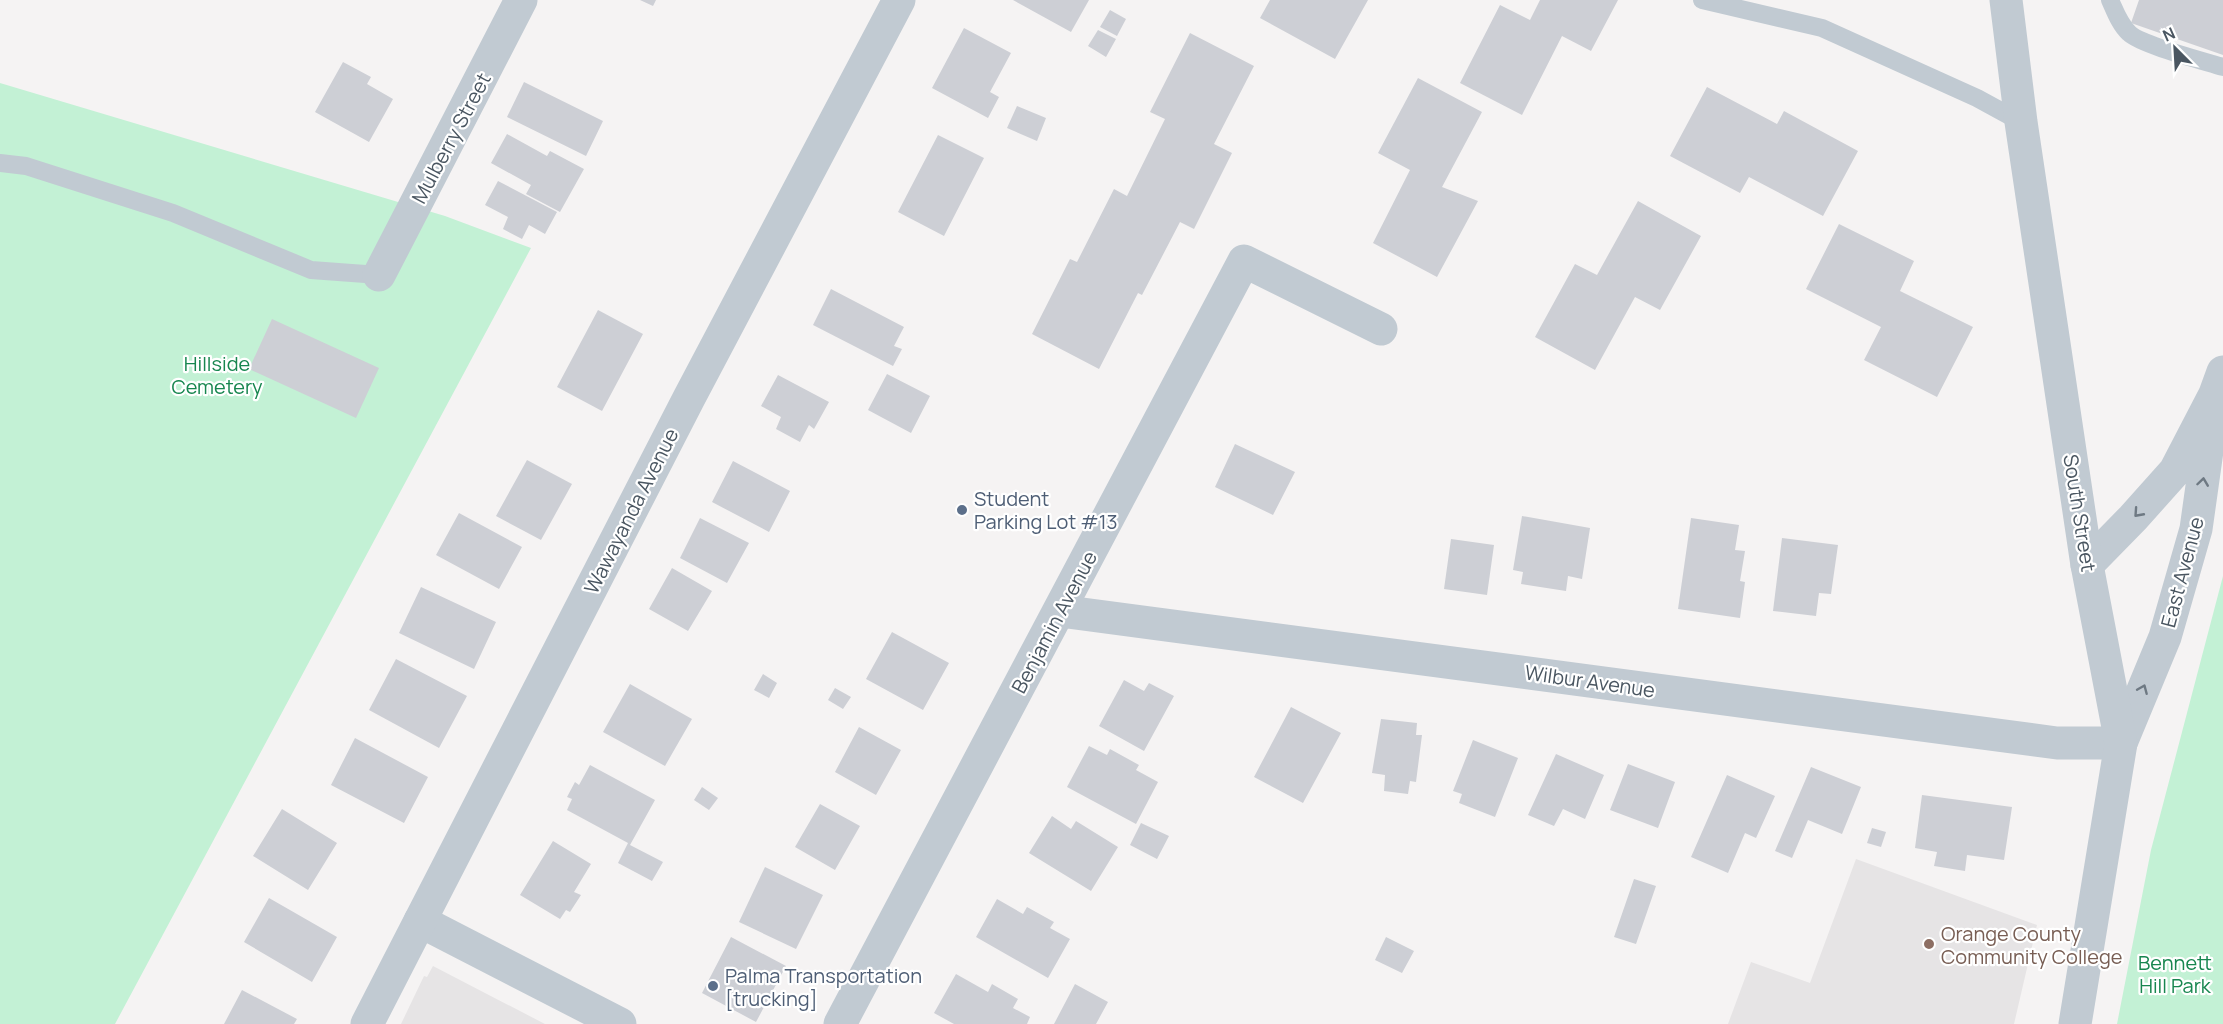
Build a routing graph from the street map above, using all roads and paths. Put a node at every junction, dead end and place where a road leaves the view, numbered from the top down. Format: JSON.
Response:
{"nodes":[{"id":1,"x":521,"y":0,"type":"edge"},
{"id":2,"x":899,"y":0,"type":"edge"},
{"id":3,"x":1702,"y":0,"type":"edge"},
{"id":4,"x":2006,"y":0,"type":"edge"},
{"id":5,"x":2110,"y":0,"type":"edge"},
{"id":6,"x":2223,"y":67,"type":"edge"},
{"id":7,"x":2021,"y":122,"type":"junction"},
{"id":8,"x":0,"y":163,"type":"edge"},
{"id":9,"x":379,"y":275,"type":"joint"},
{"id":10,"x":1382,"y":329,"type":"dead end"},
{"id":11,"x":2219,"y":383,"type":"edge"},
{"id":12,"x":2210,"y":533,"type":"edge"},
{"id":13,"x":2087,"y":565,"type":"junction"},
{"id":14,"x":1060,"y":611,"type":"junction"},
{"id":15,"x":2121,"y":743,"type":"junction"},
{"id":16,"x":420,"y":921,"type":"junction"},
{"id":17,"x":367,"y":1024,"type":"edge"},
{"id":18,"x":620,"y":1024,"type":"edge"},
{"id":19,"x":840,"y":1024,"type":"edge"},
{"id":20,"x":2074,"y":1024,"type":"edge"}],
"edges":[{"from":1,"to":9,"type":"street","name":"Mulberry Street"},
{"from":2,"to":16,"type":"street","name":"Wawayanda Avenue"},
{"from":3,"to":7,"type":"lane"},
{"from":4,"to":7,"type":"street","name":"South Street"},
{"from":5,"to":6,"type":"lane"},
{"from":7,"to":13,"type":"street","name":"South Street"},
{"from":8,"to":9,"type":"lane"},
{"from":10,"to":14,"type":"street","name":"Benjamin Avenue"},
{"from":12,"to":11,"type":"street","name":"East Avenue","one_way":true},
{"from":11,"to":13,"type":"street","name":"East Avenue","one_way":true},
{"from":15,"to":12,"type":"street","name":"East Avenue","one_way":true},
{"from":13,"to":15,"type":"street","name":"South Street"},
{"from":14,"to":15,"type":"street","name":"Wilbur Avenue"},
{"from":14,"to":19,"type":"street","name":"Benjamin Avenue"},
{"from":15,"to":20,"type":"street","name":"South Street"},
{"from":16,"to":17,"type":"street","name":"Wawayanda Avenue"},
{"from":16,"to":18,"type":"street"}]}
